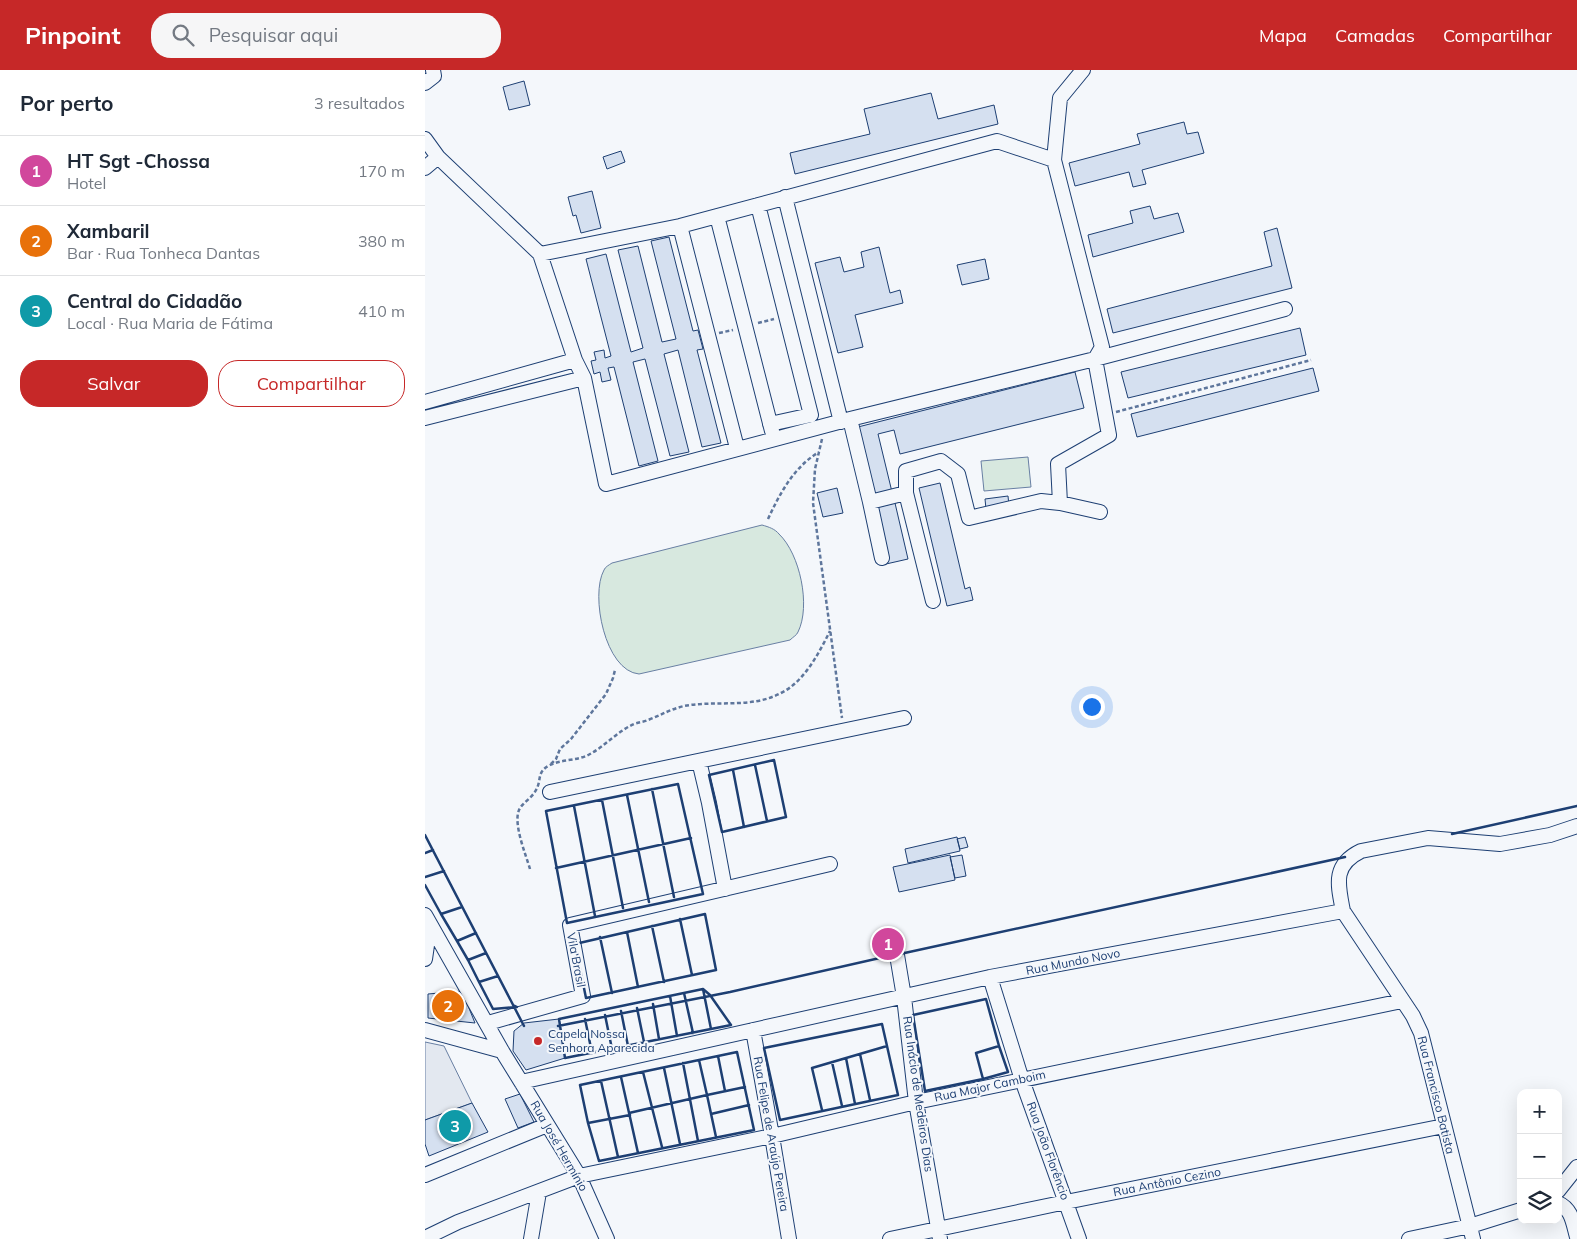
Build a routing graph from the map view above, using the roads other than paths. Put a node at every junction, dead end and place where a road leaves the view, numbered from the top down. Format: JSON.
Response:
{"nodes":[{"id":1,"x":433,"y":70,"type":"edge"},
{"id":2,"x":1083,"y":70,"type":"edge"},
{"id":3,"x":425,"y":83,"type":"edge"},
{"id":4,"x":425,"y":139,"type":"edge"},
{"id":5,"x":438,"y":157,"type":"junction"},
{"id":6,"x":1054,"y":160,"type":"junction"},
{"id":7,"x":425,"y":168,"type":"edge"},
{"id":8,"x":785,"y":197,"type":"junction"},
{"id":9,"x":759,"y":205,"type":"junction"},
{"id":10,"x":717,"y":216,"type":"junction"},
{"id":11,"x":680,"y":226,"type":"junction"},
{"id":12,"x":540,"y":254,"type":"junction"},
{"id":13,"x":1285,"y":309,"type":"dead end"},
{"id":14,"x":1095,"y":359,"type":"junction"},
{"id":15,"x":575,"y":360,"type":"junction"},
{"id":16,"x":584,"y":378,"type":"junction"},
{"id":17,"x":425,"y":402,"type":"edge"},
{"id":18,"x":425,"y":418,"type":"edge"},
{"id":19,"x":846,"y":420,"type":"junction"},
{"id":20,"x":770,"y":424,"type":"junction"},
{"id":21,"x":775,"y":439,"type":"junction"},
{"id":22,"x":737,"y":448,"type":"junction"},
{"id":23,"x":906,"y":493,"type":"junction"},
{"id":24,"x":870,"y":502,"type":"junction"},
{"id":25,"x":1060,"y":503,"type":"junction"},
{"id":26,"x":1100,"y":512,"type":"dead end"},
{"id":27,"x":881,"y":558,"type":"dead end"},
{"id":28,"x":933,"y":601,"type":"dead end"},
{"id":29,"x":904,"y":718,"type":"dead end"},
{"id":30,"x":699,"y":761,"type":"junction"},
{"id":31,"x":550,"y":792,"type":"dead end"},
{"id":32,"x":1577,"y":826,"type":"edge"},
{"id":33,"x":830,"y":864,"type":"dead end"},
{"id":34,"x":725,"y":889,"type":"junction"},
{"id":35,"x":1343,"y":911,"type":"junction"},
{"id":36,"x":428,"y":919,"type":"edge"},
{"id":37,"x":895,"y":950,"type":"dead end"},
{"id":38,"x":425,"y":959,"type":"edge"},
{"id":39,"x":990,"y":977,"type":"junction"},
{"id":40,"x":904,"y":997,"type":"junction"},
{"id":41,"x":1402,"y":1001,"type":"junction"},
{"id":42,"x":488,"y":1024,"type":"junction"},
{"id":43,"x":425,"y":1030,"type":"edge"},
{"id":44,"x":753,"y":1030,"type":"junction"},
{"id":45,"x":502,"y":1051,"type":"junction"},
{"id":46,"x":1022,"y":1080,"type":"junction"},
{"id":47,"x":521,"y":1082,"type":"junction"},
{"id":48,"x":917,"y":1102,"type":"junction"},
{"id":49,"x":547,"y":1125,"type":"junction"},
{"id":50,"x":1444,"y":1126,"type":"junction"},
{"id":51,"x":773,"y":1136,"type":"junction"},
{"id":52,"x":1577,"y":1167,"type":"edge"},
{"id":53,"x":425,"y":1175,"type":"edge"},
{"id":54,"x":579,"y":1176,"type":"junction"},
{"id":55,"x":1562,"y":1186,"type":"edge"},
{"id":56,"x":539,"y":1192,"type":"junction"},
{"id":57,"x":1066,"y":1202,"type":"junction"},
{"id":58,"x":1562,"y":1205,"type":"edge"},
{"id":59,"x":1517,"y":1212,"type":"edge"},
{"id":60,"x":1471,"y":1232,"type":"edge"},
{"id":61,"x":939,"y":1234,"type":"edge"},
{"id":62,"x":1577,"y":1237,"type":"edge"},
{"id":63,"x":425,"y":1238,"type":"edge"},
{"id":64,"x":531,"y":1239,"type":"edge"},
{"id":65,"x":607,"y":1239,"type":"edge"},
{"id":66,"x":789,"y":1239,"type":"edge"},
{"id":67,"x":890,"y":1239,"type":"edge"},
{"id":68,"x":1079,"y":1239,"type":"edge"},
{"id":69,"x":1409,"y":1239,"type":"edge"}],
"edges":[{"from":1,"to":3,"type":"street"},
{"from":2,"to":6,"type":"street"},
{"from":4,"to":5,"type":"street"},
{"from":5,"to":7,"type":"street"},
{"from":5,"to":12,"type":"street"},
{"from":6,"to":8,"type":"street"},
{"from":6,"to":14,"type":"street"},
{"from":8,"to":9,"type":"street"},
{"from":8,"to":19,"type":"street"},
{"from":9,"to":10,"type":"street"},
{"from":9,"to":20,"type":"street"},
{"from":10,"to":11,"type":"street"},
{"from":10,"to":20,"type":"street"},
{"from":11,"to":12,"type":"street"},
{"from":11,"to":22,"type":"street"},
{"from":12,"to":15,"type":"street"},
{"from":13,"to":14,"type":"street"},
{"from":14,"to":19,"type":"street"},
{"from":14,"to":25,"type":"street"},
{"from":15,"to":16,"type":"street"},
{"from":15,"to":17,"type":"street"},
{"from":16,"to":18,"type":"street"},
{"from":16,"to":22,"type":"street"},
{"from":19,"to":21,"type":"street"},
{"from":19,"to":24,"type":"street"},
{"from":20,"to":21,"type":"street"},
{"from":21,"to":22,"type":"street"},
{"from":23,"to":24,"type":"street"},
{"from":23,"to":25,"type":"street"},
{"from":23,"to":28,"type":"street"},
{"from":24,"to":27,"type":"street"},
{"from":25,"to":26,"type":"street"},
{"from":29,"to":30,"type":"street"},
{"from":30,"to":31,"type":"street"},
{"from":30,"to":34,"type":"street"},
{"from":32,"to":35,"type":"street"},
{"from":33,"to":34,"type":"street","name":"Vila Brasil"},
{"from":34,"to":42,"type":"street","name":"Vila Brasil"},
{"from":35,"to":39,"type":"street","name":"Rua Mundo Novo"},
{"from":35,"to":41,"type":"street","name":"Rua Francisco Batista"},
{"from":36,"to":38,"type":"street"},
{"from":36,"to":42,"type":"street","name":"Rua José Hermínio"},
{"from":37,"to":40,"type":"street","name":"Rua Inácio de Medeiros Dias"},
{"from":39,"to":40,"type":"street","name":"Rua Mundo Novo"},
{"from":39,"to":46,"type":"street","name":"Rua João Florêncio"},
{"from":40,"to":44,"type":"street","name":"Rua Mundo Novo"},
{"from":40,"to":48,"type":"street","name":"Rua Inácio de Medeiros Dias"},
{"from":41,"to":46,"type":"street","name":"Rua Major Camboim"},
{"from":41,"to":50,"type":"street","name":"Rua Francisco Batista"},
{"from":42,"to":45,"type":"street","name":"Rua José Hermínio"},
{"from":43,"to":45,"type":"street"},
{"from":44,"to":47,"type":"street","name":"Rua Mundo Novo"},
{"from":44,"to":51,"type":"street","name":"Rua Felipe de Araújo Pereira"},
{"from":45,"to":47,"type":"street","name":"Rua José Hermínio"},
{"from":46,"to":48,"type":"street","name":"Rua Major Camboim"},
{"from":46,"to":57,"type":"street","name":"Rua João Florêncio"},
{"from":47,"to":49,"type":"street","name":"Rua José Hermínio"},
{"from":48,"to":51,"type":"street","name":"Rua Major Camboim"},
{"from":48,"to":61,"type":"street","name":"Rua Inácio de Medeiros Dias"},
{"from":49,"to":53,"type":"street"},
{"from":49,"to":54,"type":"street","name":"Rua José Hermínio"},
{"from":50,"to":57,"type":"street","name":"Rua Antônio Cezino"},
{"from":50,"to":60,"type":"street","name":"Rua Francisco Batista"},
{"from":51,"to":54,"type":"street","name":"Rua Major Camboim"},
{"from":51,"to":66,"type":"street","name":"Rua Felipe de Araújo Pereira"},
{"from":52,"to":55,"type":"street"},
{"from":54,"to":56,"type":"street","name":"Rua Major Camboim"},
{"from":54,"to":65,"type":"street","name":"Rua José Hermínio"},
{"from":56,"to":63,"type":"street","name":"Rua Major Camboim"},
{"from":56,"to":64,"type":"street"},
{"from":57,"to":61,"type":"street","name":"Rua Antônio Cezino"},
{"from":57,"to":68,"type":"street","name":"Rua João Florêncio"},
{"from":58,"to":62,"type":"street"},
{"from":59,"to":60,"type":"street"},
{"from":60,"to":69,"type":"street"},
{"from":61,"to":67,"type":"street","name":"Rua Antônio Cezino"}]}
